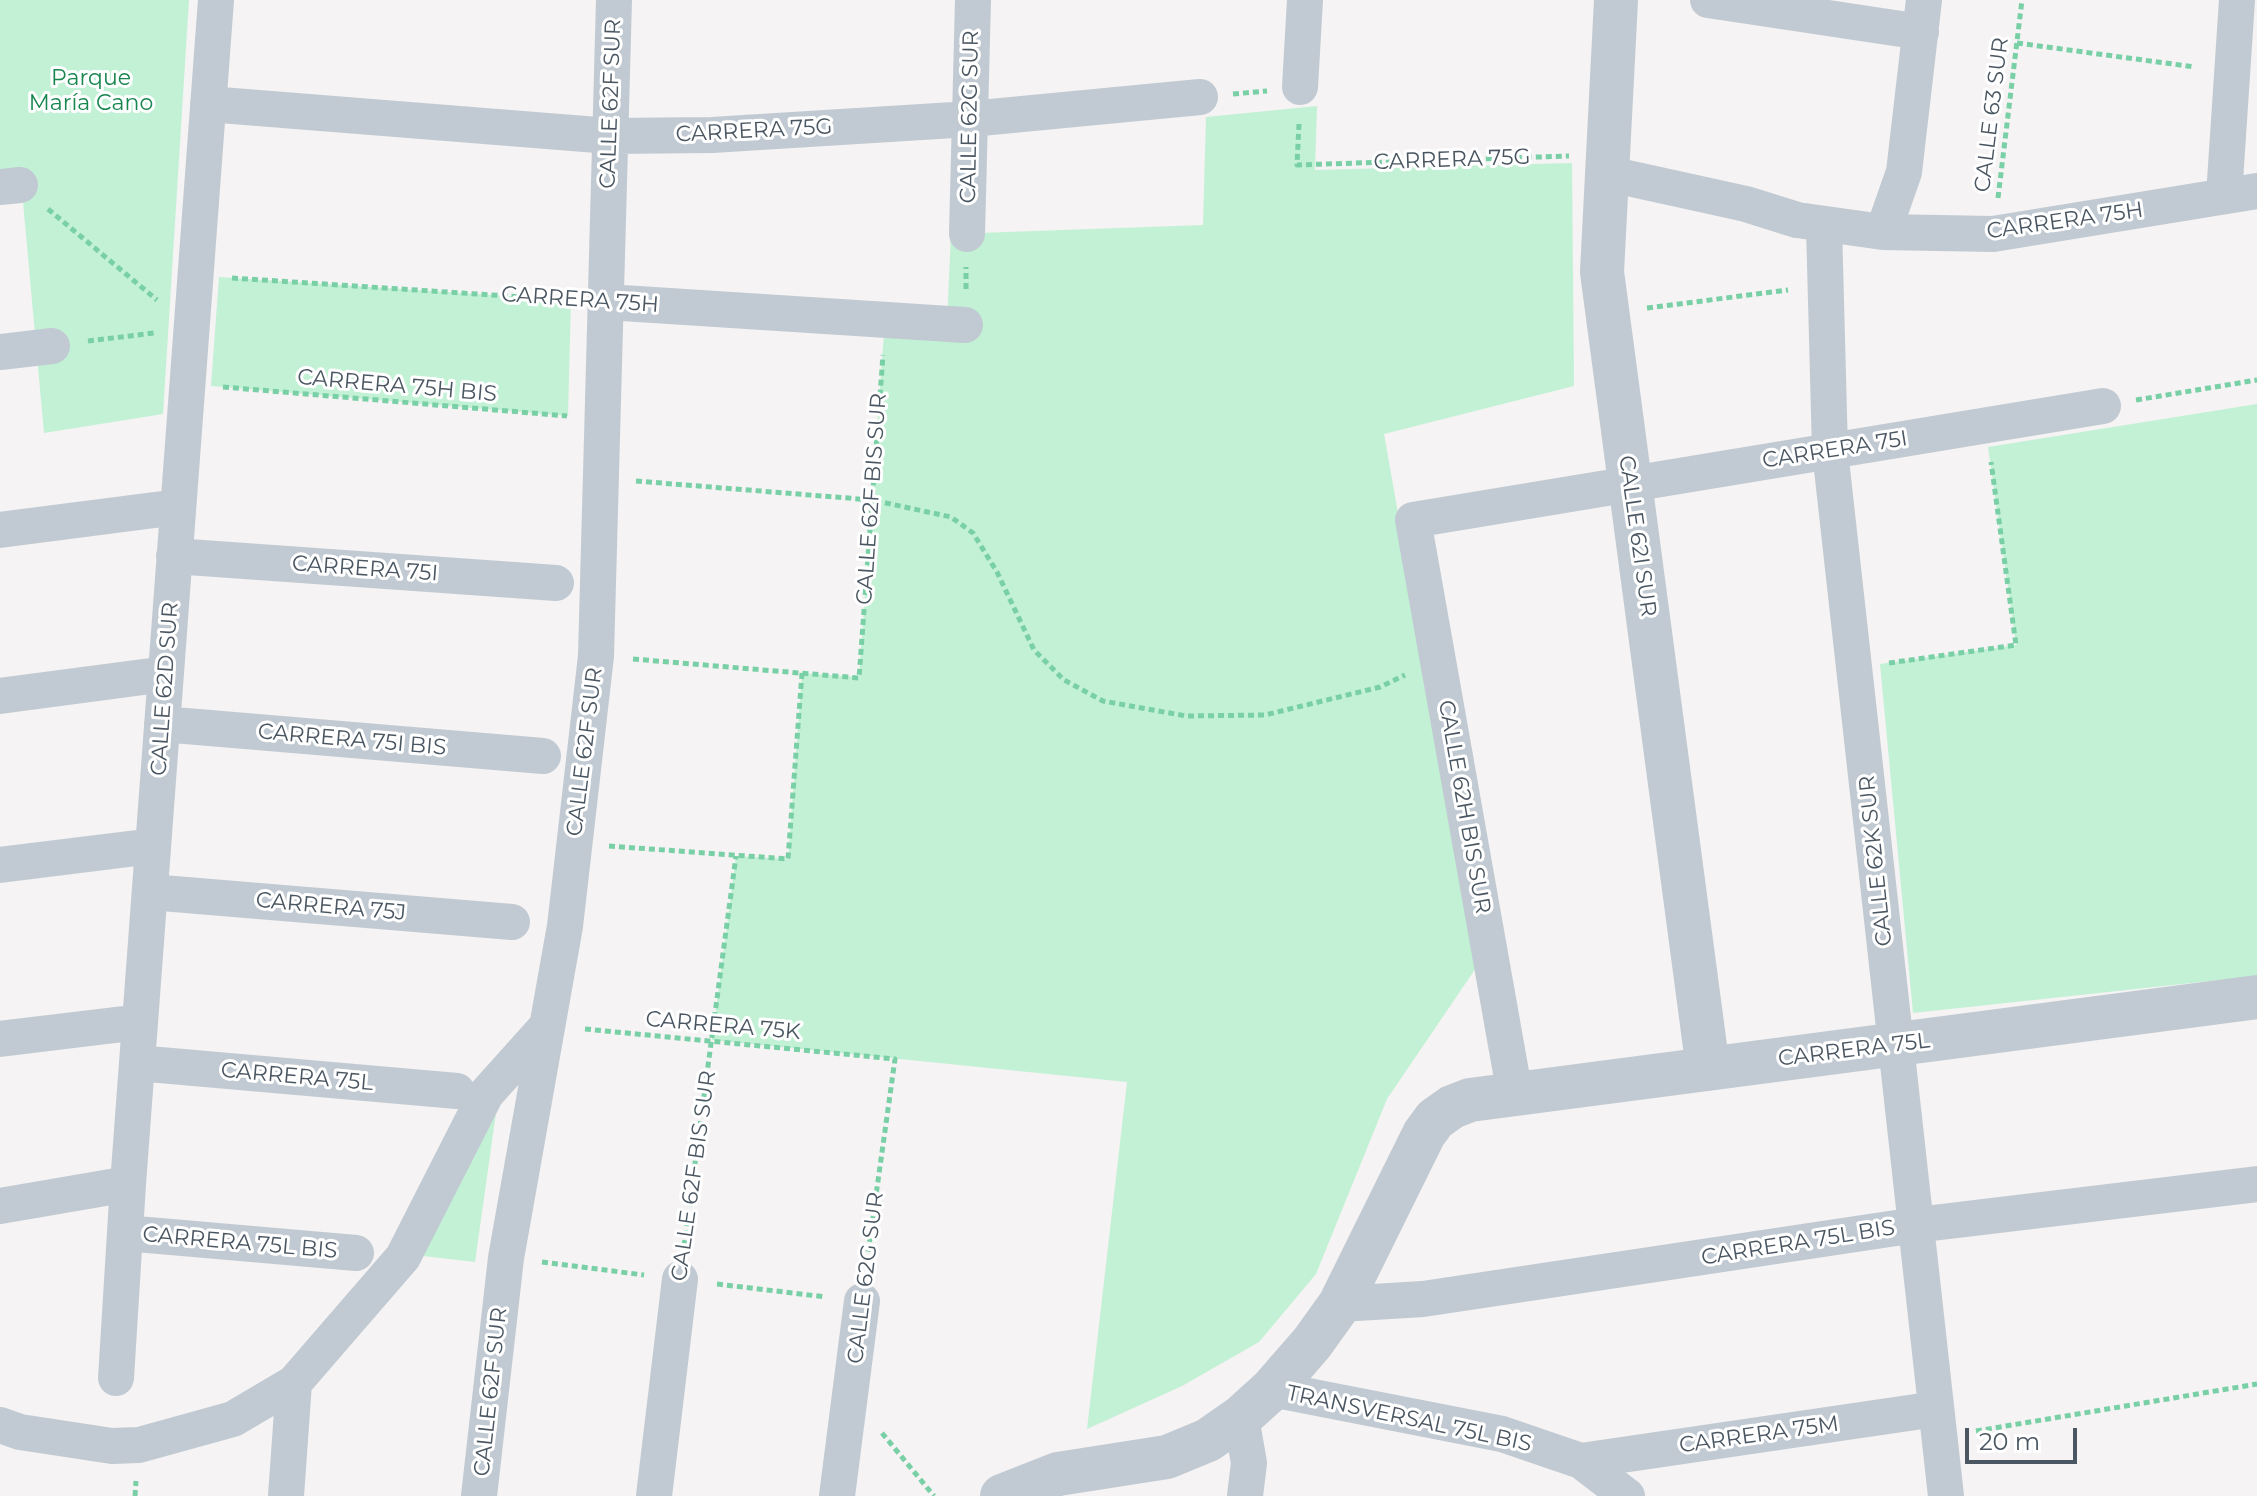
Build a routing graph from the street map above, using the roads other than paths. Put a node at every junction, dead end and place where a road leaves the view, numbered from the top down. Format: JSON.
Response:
{"nodes":[{"id":1,"x":216,"y":0,"type":"edge"},
{"id":2,"x":614,"y":0,"type":"edge"},
{"id":3,"x":973,"y":0,"type":"edge"},
{"id":4,"x":1305,"y":0,"type":"edge"},
{"id":5,"x":1616,"y":0,"type":"edge"},
{"id":6,"x":1708,"y":0,"type":"edge"},
{"id":7,"x":2243,"y":9,"type":"edge"},
{"id":8,"x":1923,"y":16,"type":"edge"},
{"id":9,"x":1300,"y":87,"type":"road end"},
{"id":10,"x":1200,"y":97,"type":"road end"},
{"id":11,"x":208,"y":104,"type":"junction"},
{"id":12,"x":970,"y":119,"type":"junction"},
{"id":13,"x":610,"y":136,"type":"junction"},
{"id":14,"x":1606,"y":164,"type":"junction"},
{"id":15,"x":2240,"y":194,"type":"edge"},
{"id":16,"x":1824,"y":226,"type":"junction"},
{"id":17,"x":1883,"y":232,"type":"junction"},
{"id":18,"x":967,"y":234,"type":"road end"},
{"id":19,"x":607,"y":302,"type":"junction"},
{"id":20,"x":965,"y":325,"type":"road end"},
{"id":21,"x":52,"y":346,"type":"road end"},
{"id":22,"x":0,"y":352,"type":"edge"},
{"id":23,"x":2103,"y":406,"type":"road end"},
{"id":24,"x":1830,"y":451,"type":"junction"},
{"id":25,"x":1630,"y":484,"type":"junction"},
{"id":26,"x":178,"y":507,"type":"junction"},
{"id":27,"x":1413,"y":520,"type":"joint"},
{"id":28,"x":0,"y":530,"type":"edge"},
{"id":29,"x":174,"y":556,"type":"junction"},
{"id":30,"x":556,"y":583,"type":"dead end"},
{"id":31,"x":166,"y":674,"type":"junction"},
{"id":32,"x":0,"y":696,"type":"edge"},
{"id":33,"x":162,"y":724,"type":"junction"},
{"id":34,"x":543,"y":756,"type":"dead end"},
{"id":35,"x":153,"y":846,"type":"junction"},
{"id":36,"x":0,"y":865,"type":"edge"},
{"id":37,"x":150,"y":892,"type":"junction"},
{"id":38,"x":512,"y":922,"type":"dead end"},
{"id":39,"x":2257,"y":997,"type":"edge"},
{"id":40,"x":140,"y":1022,"type":"junction"},
{"id":41,"x":547,"y":1026,"type":"junction"},
{"id":42,"x":0,"y":1039,"type":"edge"},
{"id":43,"x":1896,"y":1045,"type":"junction"},
{"id":44,"x":137,"y":1063,"type":"junction"},
{"id":45,"x":1708,"y":1069,"type":"junction"},
{"id":46,"x":457,"y":1091,"type":"dead end"},
{"id":47,"x":1515,"y":1095,"type":"junction"},
{"id":48,"x":128,"y":1184,"type":"junction"},
{"id":49,"x":2257,"y":1184,"type":"edge"},
{"id":50,"x":0,"y":1206,"type":"edge"},
{"id":51,"x":1916,"y":1225,"type":"junction"},
{"id":52,"x":125,"y":1233,"type":"junction"},
{"id":53,"x":356,"y":1253,"type":"dead end"},
{"id":54,"x":680,"y":1279,"type":"road end"},
{"id":55,"x":862,"y":1301,"type":"road end"},
{"id":56,"x":1340,"y":1304,"type":"junction"},
{"id":57,"x":116,"y":1378,"type":"dead end"},
{"id":58,"x":294,"y":1383,"type":"junction"},
{"id":59,"x":1257,"y":1403,"type":"junction"},
{"id":60,"x":1938,"y":1423,"type":"junction"},
{"id":61,"x":0,"y":1425,"type":"edge"},
{"id":62,"x":1581,"y":1461,"type":"junction"},
{"id":63,"x":286,"y":1496,"type":"edge"},
{"id":64,"x":479,"y":1496,"type":"edge"},
{"id":65,"x":654,"y":1496,"type":"edge"},
{"id":66,"x":837,"y":1496,"type":"edge"},
{"id":67,"x":1002,"y":1496,"type":"edge"},
{"id":68,"x":1245,"y":1496,"type":"edge"},
{"id":69,"x":1627,"y":1496,"type":"edge"},
{"id":70,"x":1946,"y":1496,"type":"edge"}],
"edges":[{"from":1,"to":11,"type":"street","name":"CALLE 62D SUR"},
{"from":2,"to":13,"type":"street","name":"CALLE 62F SUR"},
{"from":3,"to":12,"type":"street","name":"CALLE 62G SUR"},
{"from":4,"to":9,"type":"street"},
{"from":5,"to":14,"type":"street","name":"CALLE 62I SUR"},
{"from":6,"to":8,"type":"street"},
{"from":7,"to":15,"type":"street"},
{"from":8,"to":17,"type":"street"},
{"from":10,"to":12,"type":"street","name":"CARRERA 75G"},
{"from":11,"to":13,"type":"street","name":"CARRERA 75G"},
{"from":11,"to":26,"type":"street","name":"CALLE 62D SUR"},
{"from":12,"to":13,"type":"street","name":"CARRERA 75G"},
{"from":12,"to":18,"type":"street","name":"CALLE 62G SUR"},
{"from":13,"to":19,"type":"street","name":"CALLE 62F SUR"},
{"from":14,"to":16,"type":"street"},
{"from":14,"to":25,"type":"street","name":"CALLE 62I SUR"},
{"from":15,"to":17,"type":"street","name":"CARRERA 75H"},
{"from":16,"to":17,"type":"street","name":"CARRERA 75H"},
{"from":16,"to":24,"type":"street","name":"CALLE 62K SUR"},
{"from":19,"to":20,"type":"street","name":"CARRERA 75H"},
{"from":19,"to":41,"type":"street","name":"CALLE 62F SUR"},
{"from":21,"to":22,"type":"street"},
{"from":23,"to":24,"type":"street","name":"CARRERA 75I"},
{"from":24,"to":25,"type":"street","name":"CARRERA 75I"},
{"from":24,"to":43,"type":"street","name":"CALLE 62K SUR"},
{"from":25,"to":27,"type":"street","name":"CARRERA 75I"},
{"from":25,"to":45,"type":"street","name":"CALLE 62I SUR"},
{"from":26,"to":28,"type":"street"},
{"from":26,"to":29,"type":"street","name":"CALLE 62D SUR"},
{"from":27,"to":47,"type":"street","name":"CALLE 62H BIS SUR"},
{"from":29,"to":30,"type":"street","name":"CARRERA 75I"},
{"from":29,"to":31,"type":"street","name":"CALLE 62D SUR"},
{"from":31,"to":32,"type":"street"},
{"from":31,"to":33,"type":"street","name":"CALLE 62D SUR"},
{"from":33,"to":34,"type":"street","name":"CARRERA 75I BIS"},
{"from":33,"to":35,"type":"street","name":"CALLE 62D SUR"},
{"from":35,"to":36,"type":"street"},
{"from":35,"to":37,"type":"street","name":"CALLE 62D SUR"},
{"from":37,"to":38,"type":"street","name":"CARRERA 75J"},
{"from":37,"to":40,"type":"street","name":"CALLE 62D SUR"},
{"from":39,"to":43,"type":"street","name":"CARRERA 75L"},
{"from":40,"to":42,"type":"street"},
{"from":40,"to":44,"type":"street","name":"CALLE 62D SUR"},
{"from":41,"to":58,"type":"street"},
{"from":41,"to":64,"type":"street","name":"CALLE 62F SUR"},
{"from":43,"to":45,"type":"street","name":"CARRERA 75L"},
{"from":43,"to":51,"type":"street","name":"CALLE 62K SUR"},
{"from":44,"to":46,"type":"street","name":"CARRERA 75L"},
{"from":44,"to":48,"type":"street","name":"CALLE 62D SUR"},
{"from":45,"to":47,"type":"street","name":"CARRERA 75L"},
{"from":47,"to":56,"type":"street","name":"CARRERA 75L"},
{"from":48,"to":50,"type":"street"},
{"from":48,"to":52,"type":"street","name":"CALLE 62D SUR"},
{"from":49,"to":51,"type":"street","name":"CARRERA 75L BIS"},
{"from":51,"to":56,"type":"street","name":"CARRERA 75L BIS"},
{"from":51,"to":60,"type":"street","name":"CALLE 62K SUR"},
{"from":52,"to":53,"type":"street","name":"CARRERA 75L BIS"},
{"from":52,"to":57,"type":"street","name":"CALLE 62D SUR"},
{"from":54,"to":65,"type":"street","name":"CALLE 62F BIS SUR"},
{"from":55,"to":66,"type":"street","name":"CALLE 62G SUR"},
{"from":56,"to":59,"type":"street"},
{"from":58,"to":61,"type":"street"},
{"from":58,"to":63,"type":"street"},
{"from":59,"to":62,"type":"street","name":"TRANSVERSAL 75L BIS"},
{"from":59,"to":67,"type":"street"},
{"from":59,"to":68,"type":"street"},
{"from":60,"to":62,"type":"street","name":"CARRERA 75M"},
{"from":60,"to":70,"type":"street","name":"CALLE 62K SUR"},
{"from":62,"to":69,"type":"street","name":"TRANSVERSAL 75L BIS"}]}
